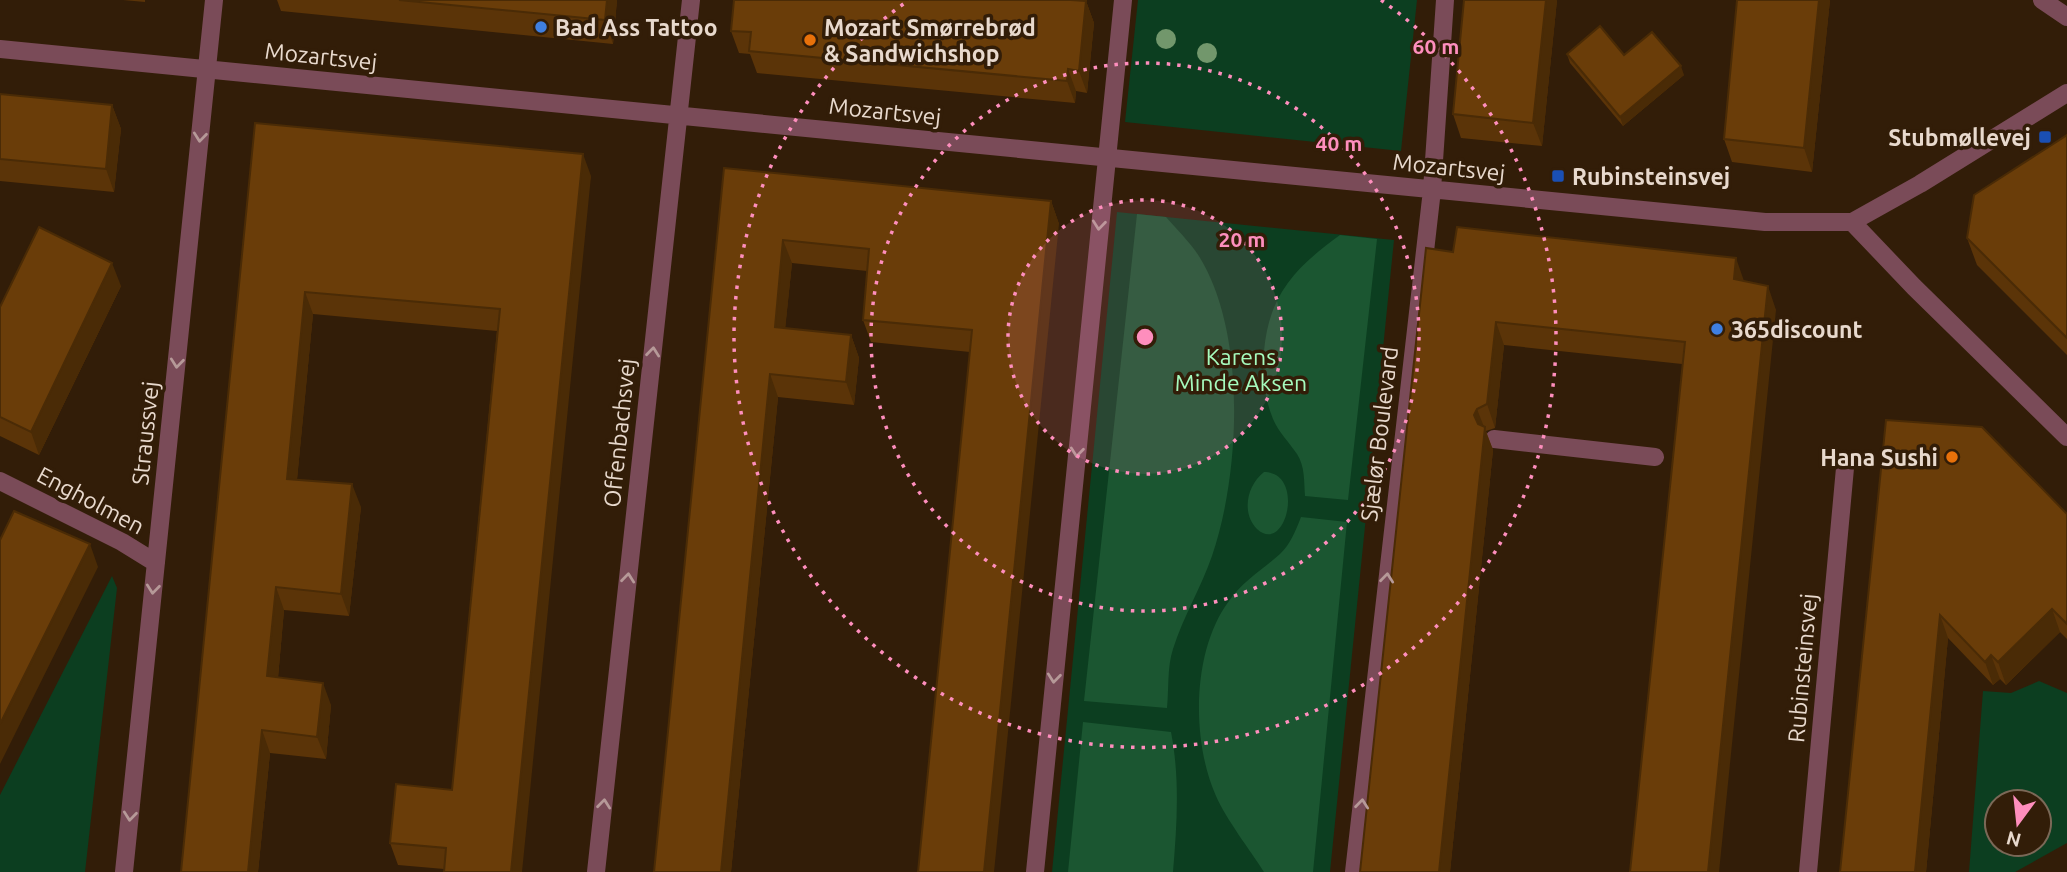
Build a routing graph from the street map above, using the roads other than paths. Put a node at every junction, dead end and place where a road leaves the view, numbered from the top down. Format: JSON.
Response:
{"nodes":[{"id":1,"x":214,"y":0,"type":"edge"},
{"id":2,"x":691,"y":0,"type":"edge"},
{"id":3,"x":1123,"y":0,"type":"edge"},
{"id":4,"x":1445,"y":0,"type":"edge"},
{"id":5,"x":2042,"y":0,"type":"edge"},
{"id":6,"x":2067,"y":17,"type":"edge"},
{"id":7,"x":0,"y":49,"type":"edge"},
{"id":8,"x":207,"y":69,"type":"junction"},
{"id":9,"x":2067,"y":93,"type":"edge"},
{"id":10,"x":679,"y":116,"type":"junction"},
{"id":11,"x":1106,"y":158,"type":"junction"},
{"id":12,"x":1432,"y":190,"type":"junction"},
{"id":13,"x":1852,"y":222,"type":"junction"},
{"id":14,"x":2067,"y":437,"type":"edge"},
{"id":15,"x":1494,"y":439,"type":"dead end"},
{"id":16,"x":1655,"y":457,"type":"dead end"},
{"id":17,"x":1845,"y":468,"type":"dead end"},
{"id":18,"x":1,"y":482,"type":"edge"},
{"id":19,"x":156,"y":563,"type":"junction"},
{"id":20,"x":124,"y":872,"type":"edge"},
{"id":21,"x":596,"y":872,"type":"edge"},
{"id":22,"x":1035,"y":872,"type":"edge"},
{"id":23,"x":1354,"y":872,"type":"edge"},
{"id":24,"x":1808,"y":872,"type":"edge"}],
"edges":[{"from":1,"to":8,"type":"street","name":"Straussvej"},
{"from":2,"to":10,"type":"street","name":"Offenbachsvej"},
{"from":3,"to":11,"type":"street"},
{"from":4,"to":12,"type":"street","name":"Sjælør Boulevard"},
{"from":5,"to":6,"type":"street"},
{"from":7,"to":8,"type":"street","name":"Mozartsvej"},
{"from":8,"to":10,"type":"street","name":"Mozartsvej"},
{"from":8,"to":19,"type":"street","name":"Straussvej","one_way":true},
{"from":9,"to":13,"type":"street"},
{"from":10,"to":11,"type":"street","name":"Mozartsvej"},
{"from":21,"to":10,"type":"street","name":"Offenbachsvej","one_way":true},
{"from":11,"to":12,"type":"street","name":"Mozartsvej"},
{"from":11,"to":22,"type":"street","one_way":true},
{"from":12,"to":13,"type":"street","name":"Mozartsvej"},
{"from":23,"to":12,"type":"street","name":"Sjælør Boulevard","one_way":true},
{"from":13,"to":14,"type":"street"},
{"from":15,"to":16,"type":"street"},
{"from":17,"to":24,"type":"street","name":"Rubinsteinsvej"},
{"from":18,"to":19,"type":"street","name":"Engholmen"},
{"from":19,"to":20,"type":"street","name":"Straussvej","one_way":true}]}
